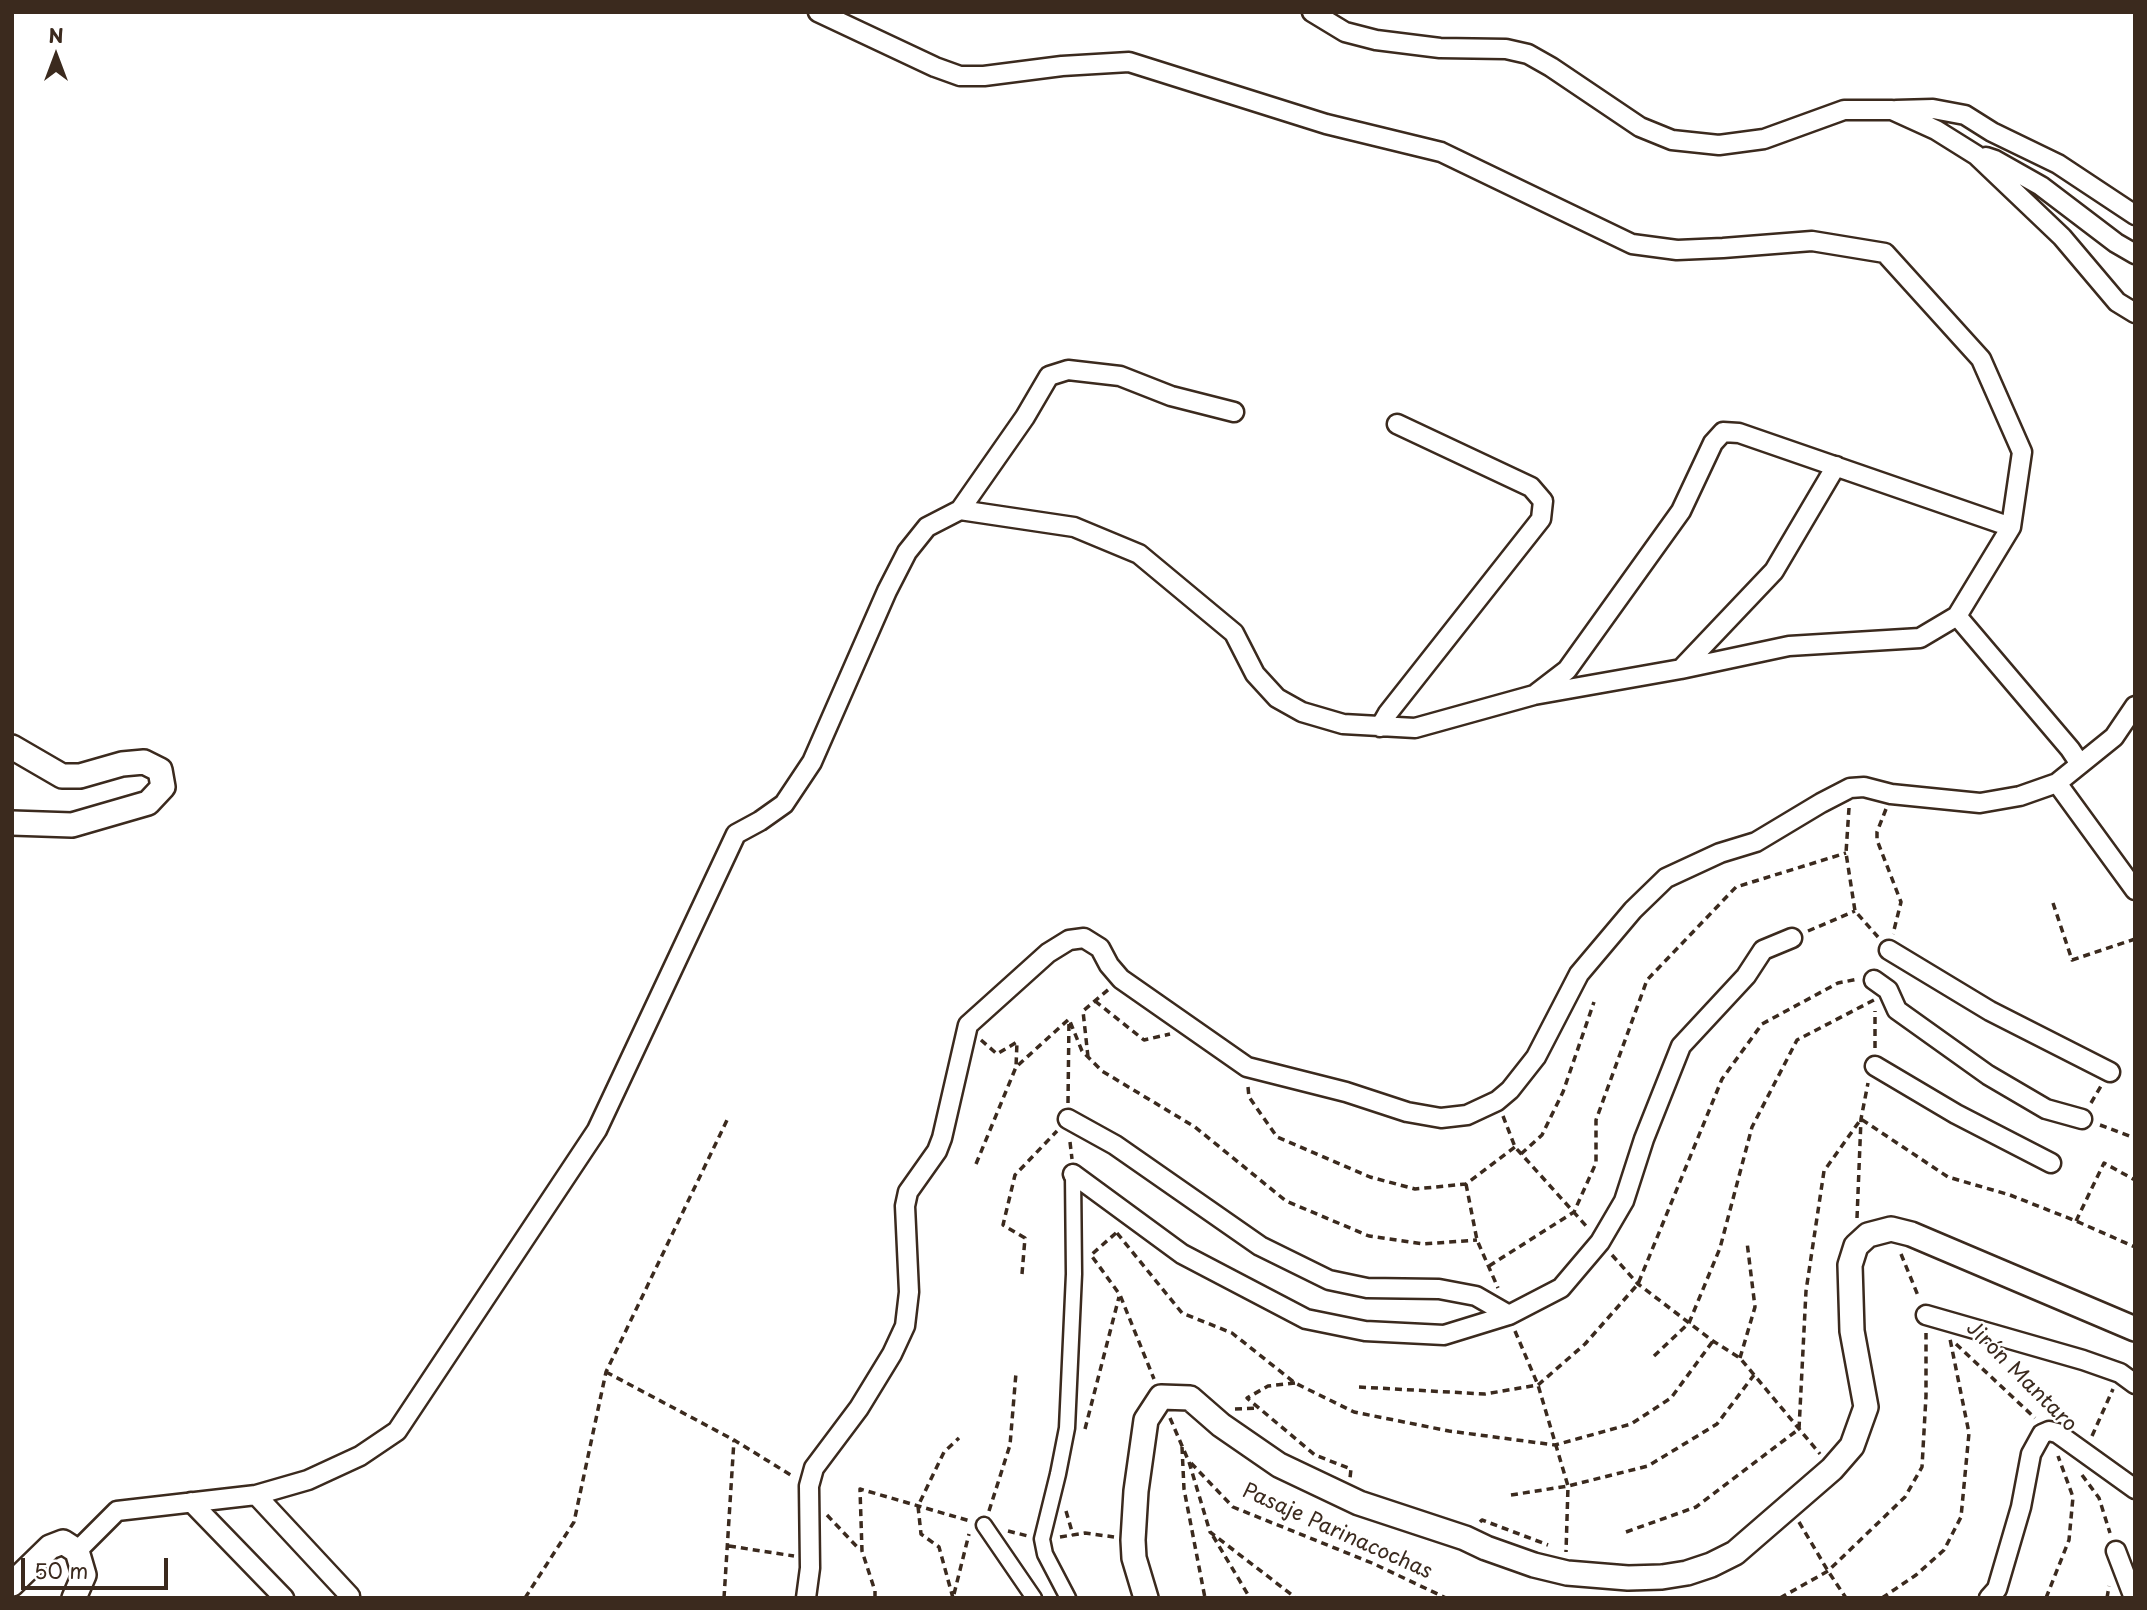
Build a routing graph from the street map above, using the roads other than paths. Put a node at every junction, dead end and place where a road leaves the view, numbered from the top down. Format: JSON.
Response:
{"nodes":[{"id":1,"x":818,"y":12,"type":"edge"},
{"id":2,"x":1312,"y":12,"type":"edge"},
{"id":3,"x":1892,"y":110,"type":"junction"},
{"id":4,"x":1976,"y":155,"type":"junction"},
{"id":5,"x":2135,"y":215,"type":"edge"},
{"id":6,"x":2135,"y":254,"type":"edge"},
{"id":7,"x":2135,"y":313,"type":"edge"},
{"id":8,"x":1234,"y":412,"type":"dead end"},
{"id":9,"x":1397,"y":424,"type":"dead end"},
{"id":10,"x":1836,"y":466,"type":"junction"},
{"id":11,"x":960,"y":510,"type":"junction"},
{"id":12,"x":2011,"y":527,"type":"junction"},
{"id":13,"x":1957,"y":616,"type":"junction"},
{"id":14,"x":1681,"y":669,"type":"junction"},
{"id":15,"x":1535,"y":695,"type":"junction"},
{"id":16,"x":2135,"y":706,"type":"edge"},
{"id":17,"x":1380,"y":727,"type":"junction"},
{"id":18,"x":12,"y":747,"type":"edge"},
{"id":19,"x":2080,"y":764,"type":"junction"},
{"id":20,"x":2057,"y":783,"type":"junction"},
{"id":21,"x":12,"y":823,"type":"edge"},
{"id":22,"x":2135,"y":890,"type":"edge"},
{"id":23,"x":1792,"y":938,"type":"road end"},
{"id":24,"x":1889,"y":950,"type":"road end"},
{"id":25,"x":1874,"y":980,"type":"road end"},
{"id":26,"x":1875,"y":1066,"type":"road end"},
{"id":27,"x":2110,"y":1072,"type":"road end"},
{"id":28,"x":1068,"y":1119,"type":"road end"},
{"id":29,"x":2082,"y":1119,"type":"road end"},
{"id":30,"x":2051,"y":1163,"type":"dead end"},
{"id":31,"x":1073,"y":1174,"type":"joint"},
{"id":32,"x":1509,"y":1315,"type":"junction"},
{"id":33,"x":1926,"y":1315,"type":"road end"},
{"id":34,"x":2135,"y":1329,"type":"edge"},
{"id":35,"x":2135,"y":1384,"type":"edge"},
{"id":36,"x":2135,"y":1489,"type":"edge"},
{"id":37,"x":256,"y":1495,"type":"junction"},
{"id":38,"x":191,"y":1502,"type":"junction"},
{"id":39,"x":984,"y":1525,"type":"road end"},
{"id":40,"x":77,"y":1551,"type":"junction"},
{"id":41,"x":2116,"y":1551,"type":"road end"},
{"id":42,"x":12,"y":1584,"type":"edge"},
{"id":43,"x":350,"y":1596,"type":"dead end"},
{"id":44,"x":74,"y":1598,"type":"edge"},
{"id":45,"x":284,"y":1598,"type":"edge"},
{"id":46,"x":806,"y":1598,"type":"edge"},
{"id":47,"x":1034,"y":1598,"type":"edge"},
{"id":48,"x":1068,"y":1598,"type":"edge"},
{"id":49,"x":1146,"y":1598,"type":"edge"},
{"id":50,"x":1989,"y":1598,"type":"edge"},
{"id":51,"x":2134,"y":1598,"type":"edge"}],
"edges":[{"from":1,"to":12,"type":"street"},
{"from":2,"to":3,"type":"street"},
{"from":3,"to":4,"type":"street"},
{"from":3,"to":5,"type":"street"},
{"from":4,"to":6,"type":"street"},
{"from":4,"to":7,"type":"street"},
{"from":8,"to":11,"type":"street"},
{"from":9,"to":17,"type":"street"},
{"from":10,"to":12,"type":"street"},
{"from":10,"to":14,"type":"street"},
{"from":10,"to":15,"type":"street"},
{"from":11,"to":17,"type":"street"},
{"from":11,"to":37,"type":"street"},
{"from":12,"to":13,"type":"street"},
{"from":13,"to":14,"type":"street"},
{"from":13,"to":19,"type":"street"},
{"from":14,"to":15,"type":"street"},
{"from":15,"to":17,"type":"street"},
{"from":16,"to":19,"type":"street"},
{"from":18,"to":21,"type":"street"},
{"from":19,"to":20,"type":"street"},
{"from":20,"to":22,"type":"street"},
{"from":20,"to":46,"type":"street"},
{"from":23,"to":32,"type":"street"},
{"from":24,"to":27,"type":"street"},
{"from":25,"to":29,"type":"street"},
{"from":26,"to":30,"type":"street"},
{"from":28,"to":32,"type":"street"},
{"from":31,"to":32,"type":"street"},
{"from":31,"to":48,"type":"street"},
{"from":33,"to":35,"type":"street"},
{"from":34,"to":49,"type":"street"},
{"from":36,"to":50,"type":"street"},
{"from":37,"to":38,"type":"street"},
{"from":37,"to":43,"type":"street"},
{"from":38,"to":40,"type":"street"},
{"from":38,"to":45,"type":"street"},
{"from":39,"to":47,"type":"street"},
{"from":40,"to":42,"type":"street"},
{"from":40,"to":44,"type":"street"},
{"from":41,"to":51,"type":"street"}]}
